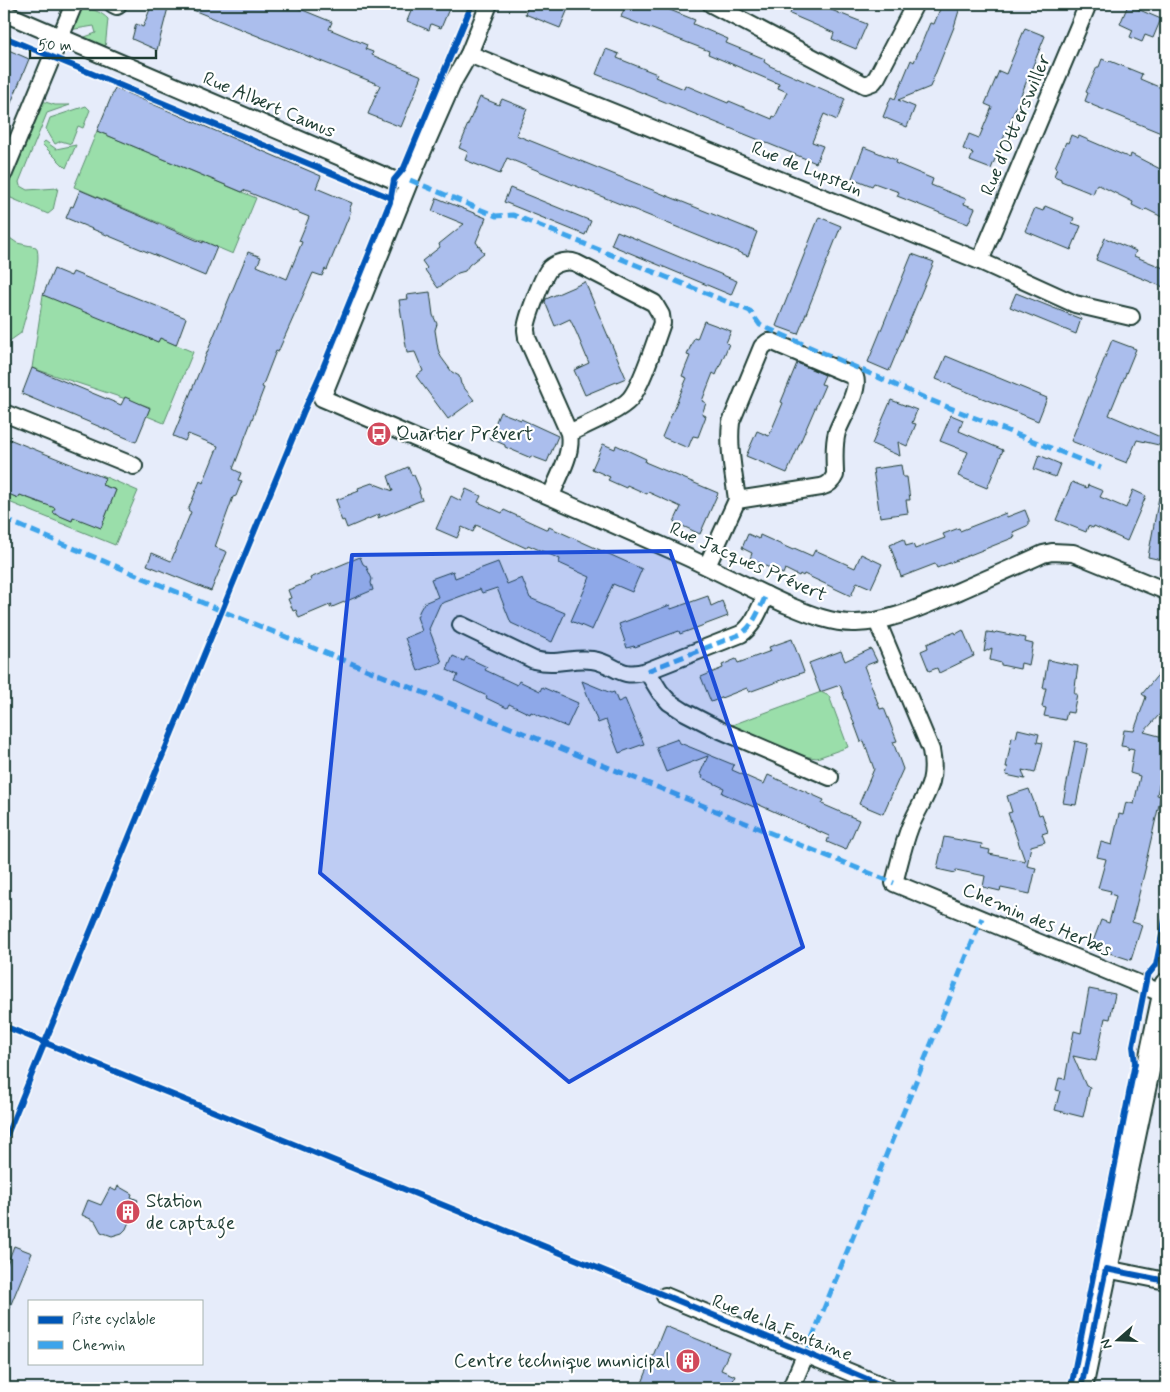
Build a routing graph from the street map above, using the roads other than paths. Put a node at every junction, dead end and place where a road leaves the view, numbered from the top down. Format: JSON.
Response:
{"nodes":[{"id":1,"x":74,"y":4,"type":"edge"},
{"id":2,"x":113,"y":4,"type":"edge"},
{"id":3,"x":118,"y":4,"type":"edge"},
{"id":4,"x":489,"y":4,"type":"edge"},
{"id":5,"x":711,"y":4,"type":"edge"},
{"id":6,"x":915,"y":4,"type":"edge"},
{"id":7,"x":1088,"y":4,"type":"edge"},
{"id":8,"x":4,"y":13,"type":"edge"},
{"id":9,"x":61,"y":37,"type":"junction"},
{"id":10,"x":469,"y":54,"type":"junction"},
{"id":11,"x":4,"y":173,"type":"edge"},
{"id":12,"x":410,"y":180,"type":"junction"},
{"id":13,"x":980,"y":261,"type":"junction"},
{"id":14,"x":1131,"y":317,"type":"dead end"},
{"id":15,"x":4,"y":413,"type":"edge"},
{"id":16,"x":568,"y":434,"type":"junction"},
{"id":17,"x":134,"y":466,"type":"dead end"},
{"id":18,"x":551,"y":496,"type":"junction"},
{"id":19,"x":737,"y":500,"type":"junction"},
{"id":20,"x":707,"y":566,"type":"junction"},
{"id":21,"x":1166,"y":591,"type":"edge"},
{"id":22,"x":766,"y":596,"type":"junction"},
{"id":23,"x":877,"y":621,"type":"junction"},
{"id":24,"x":461,"y":625,"type":"dead end"},
{"id":25,"x":647,"y":671,"type":"junction"},
{"id":26,"x":830,"y":777,"type":"dead end"},
{"id":27,"x":1165,"y":991,"type":"edge"},
{"id":28,"x":1106,"y":1269,"type":"junction"},
{"id":29,"x":1166,"y":1281,"type":"edge"},
{"id":30,"x":665,"y":1296,"type":"dead end"},
{"id":31,"x":806,"y":1353,"type":"junction"},
{"id":32,"x":791,"y":1388,"type":"edge"},
{"id":33,"x":888,"y":1388,"type":"edge"},
{"id":34,"x":1081,"y":1388,"type":"edge"}],
"edges":[{"from":1,"to":9,"type":"street"},
{"from":2,"to":3,"type":"street"},
{"from":4,"to":10,"type":"street"},
{"from":5,"to":6,"type":"street"},
{"from":7,"to":13,"type":"street","name":"Rue d'Otterswiller"},
{"from":8,"to":9,"type":"street","name":"Rue Albert Camus"},
{"from":9,"to":11,"type":"street"},
{"from":9,"to":12,"type":"street","name":"Rue Albert Camus"},
{"from":10,"to":12,"type":"street"},
{"from":10,"to":13,"type":"street","name":"Rue de Lupstein"},
{"from":12,"to":18,"type":"street","name":"Rue Jacques Prévert"},
{"from":13,"to":14,"type":"street","name":"Rue de Lupstein"},
{"from":15,"to":17,"type":"street"},
{"from":16,"to":16,"type":"street"},
{"from":16,"to":18,"type":"street"},
{"from":18,"to":20,"type":"street","name":"Rue Jacques Prévert"},
{"from":19,"to":19,"type":"street"},
{"from":19,"to":20,"type":"street"},
{"from":20,"to":22,"type":"street","name":"Rue Jacques Prévert"},
{"from":21,"to":23,"type":"street","name":"Rue Jacques Prévert"},
{"from":22,"to":23,"type":"street","name":"Rue Jacques Prévert"},
{"from":22,"to":25,"type":"street"},
{"from":23,"to":27,"type":"street","name":"Chemin des Herbes"},
{"from":24,"to":25,"type":"street"},
{"from":25,"to":26,"type":"street"},
{"from":27,"to":28,"type":"main road"},
{"from":28,"to":29,"type":"street"},
{"from":28,"to":34,"type":"main road"},
{"from":30,"to":31,"type":"street","name":"Rue de la Fontaine"},
{"from":31,"to":32,"type":"street"},
{"from":31,"to":33,"type":"street","name":"Rue de la Fontaine"}]}
